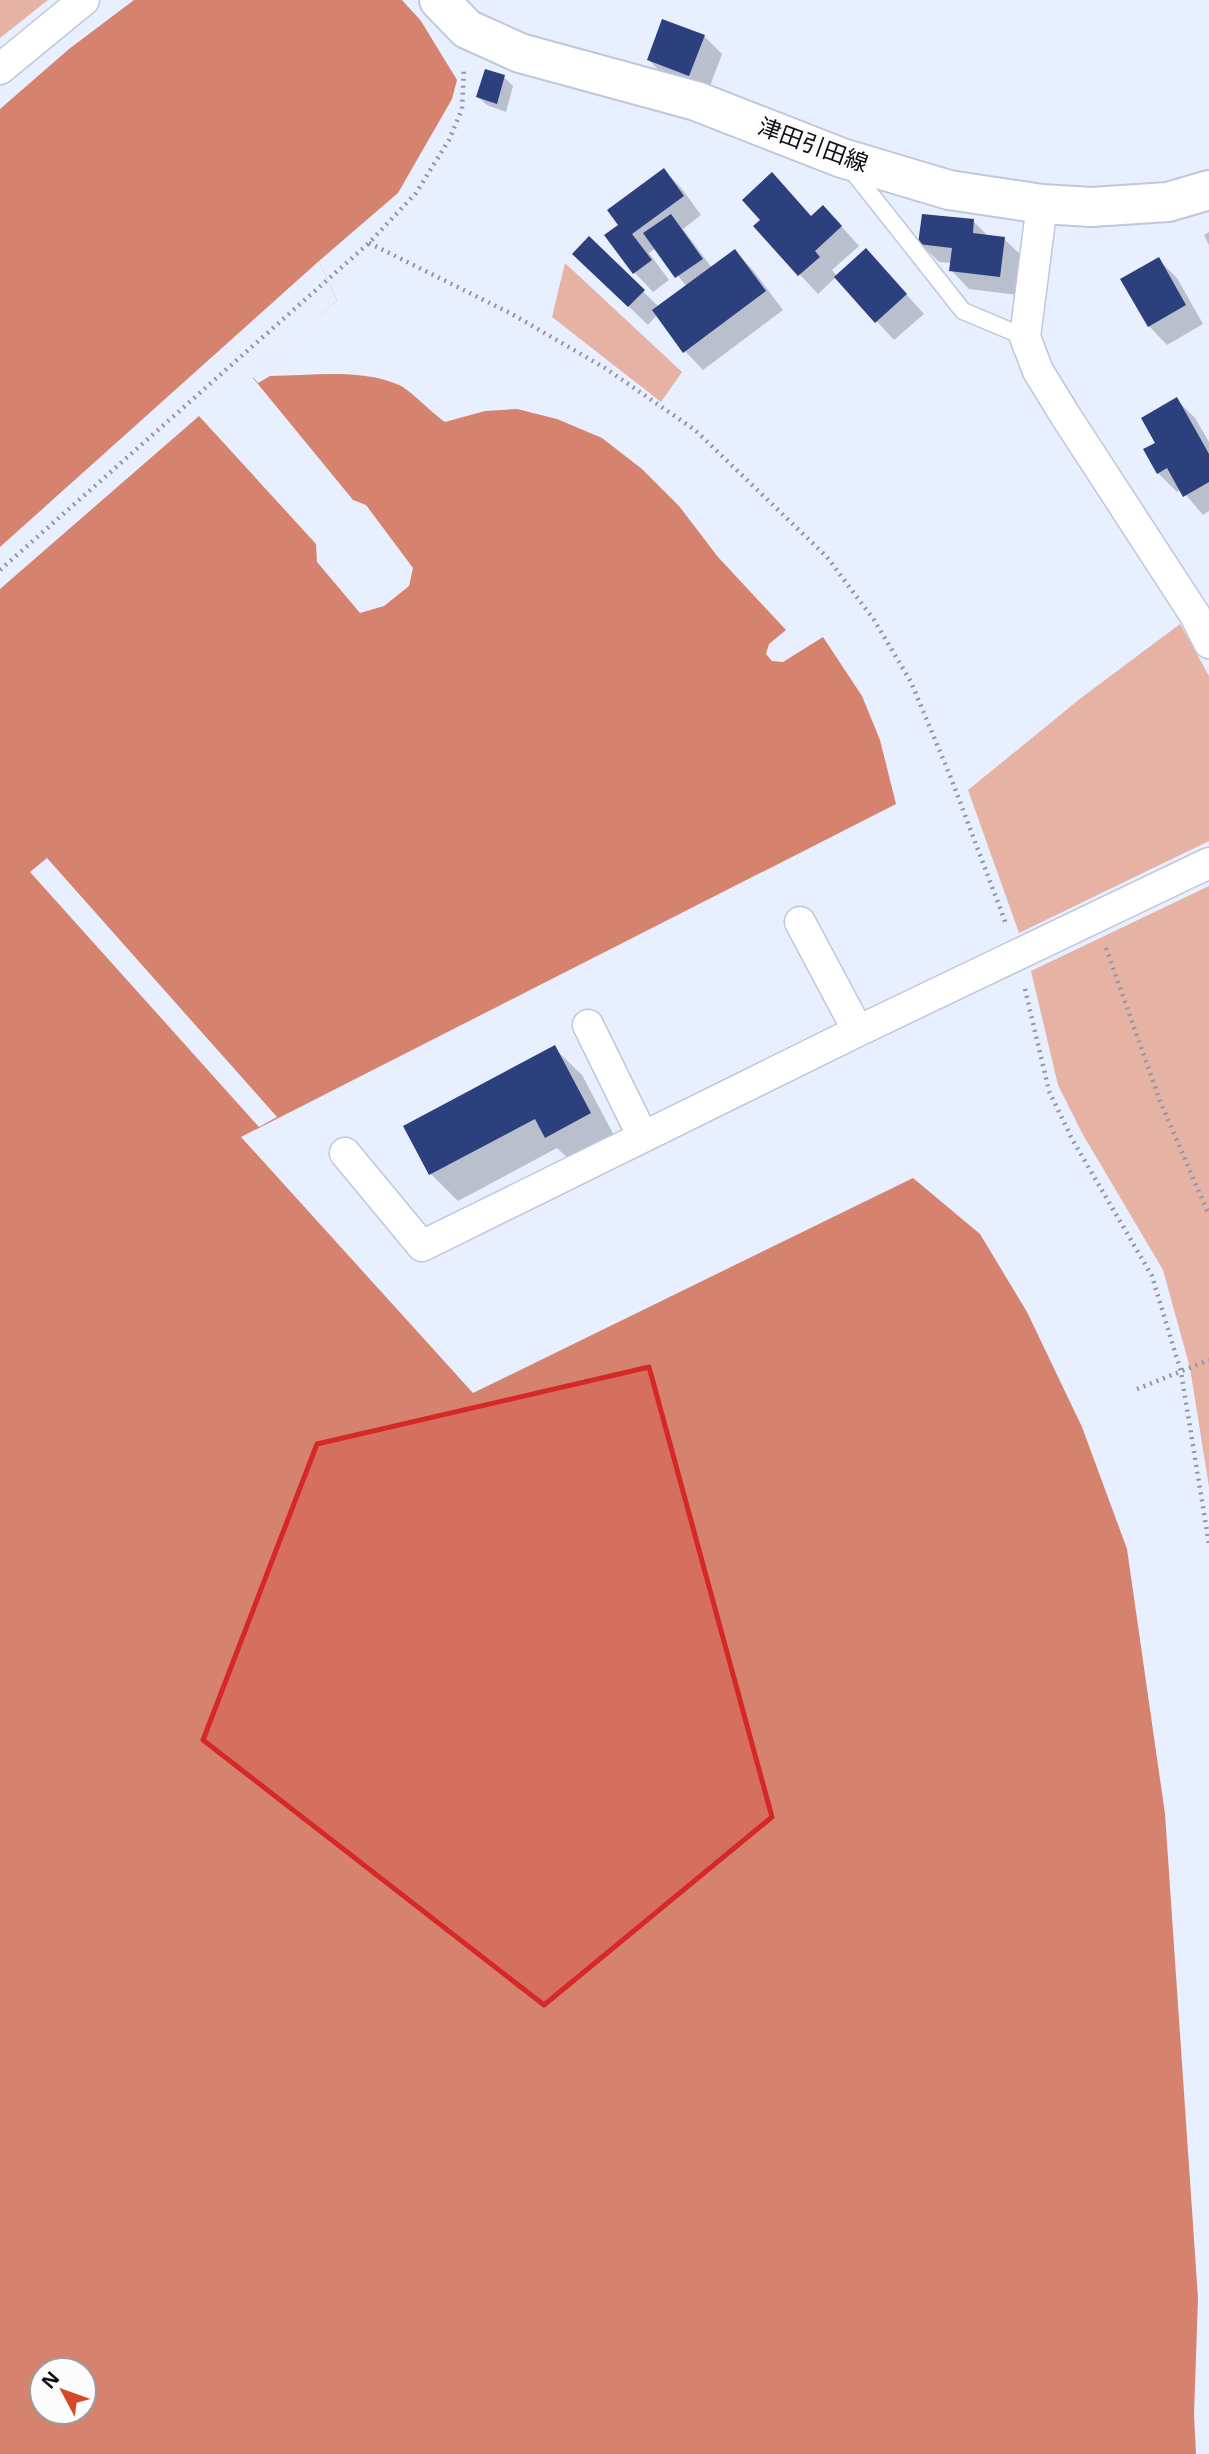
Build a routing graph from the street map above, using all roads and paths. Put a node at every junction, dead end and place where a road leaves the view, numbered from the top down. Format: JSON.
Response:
{"nodes":[{"id":1,"x":84,"y":0,"type":"edge"},
{"id":2,"x":439,"y":0,"type":"edge"},
{"id":3,"x":467,"y":29,"type":"junction"},
{"id":4,"x":0,"y":69,"type":"edge"},
{"id":5,"x":842,"y":158,"type":"junction"},
{"id":6,"x":1209,"y":190,"type":"edge"},
{"id":7,"x":1042,"y":204,"type":"junction"},
{"id":8,"x":369,"y":243,"type":"junction"},
{"id":9,"x":1025,"y":337,"type":"junction"},
{"id":10,"x":0,"y":570,"type":"edge"},
{"id":11,"x":1209,"y":643,"type":"edge"},
{"id":12,"x":1209,"y":863,"type":"edge"},
{"id":13,"x":1094,"y":918,"type":"junction"},
{"id":14,"x":800,"y":922,"type":"dead end"},
{"id":15,"x":1017,"y":955,"type":"junction"},
{"id":16,"x":588,"y":1025,"type":"dead end"},
{"id":17,"x":858,"y":1031,"type":"junction"},
{"id":18,"x":643,"y":1137,"type":"junction"},
{"id":19,"x":345,"y":1153,"type":"dead end"},
{"id":20,"x":1209,"y":1214,"type":"edge"},
{"id":21,"x":1209,"y":1360,"type":"edge"},
{"id":22,"x":1181,"y":1372,"type":"junction"},
{"id":23,"x":1137,"y":1389,"type":"dead end"},
{"id":24,"x":1209,"y":1544,"type":"edge"}],
"edges":[{"from":1,"to":4,"type":"street"},
{"from":2,"to":3,"type":"main road","name":"津田引田線"},
{"from":3,"to":5,"type":"main road","name":"津田引田線"},
{"from":3,"to":8,"type":"path"},
{"from":5,"to":7,"type":"main road","name":"津田引田線"},
{"from":5,"to":9,"type":"lane"},
{"from":6,"to":7,"type":"main road","name":"津田引田線"},
{"from":7,"to":9,"type":"street"},
{"from":8,"to":10,"type":"path"},
{"from":8,"to":15,"type":"path"},
{"from":9,"to":11,"type":"street"},
{"from":12,"to":13,"type":"street"},
{"from":13,"to":15,"type":"street"},
{"from":13,"to":20,"type":"path"},
{"from":14,"to":17,"type":"street"},
{"from":15,"to":17,"type":"street"},
{"from":15,"to":22,"type":"path"},
{"from":16,"to":18,"type":"street"},
{"from":17,"to":18,"type":"street"},
{"from":18,"to":19,"type":"street"},
{"from":21,"to":22,"type":"path"},
{"from":22,"to":23,"type":"path"},
{"from":22,"to":24,"type":"path"}]}
